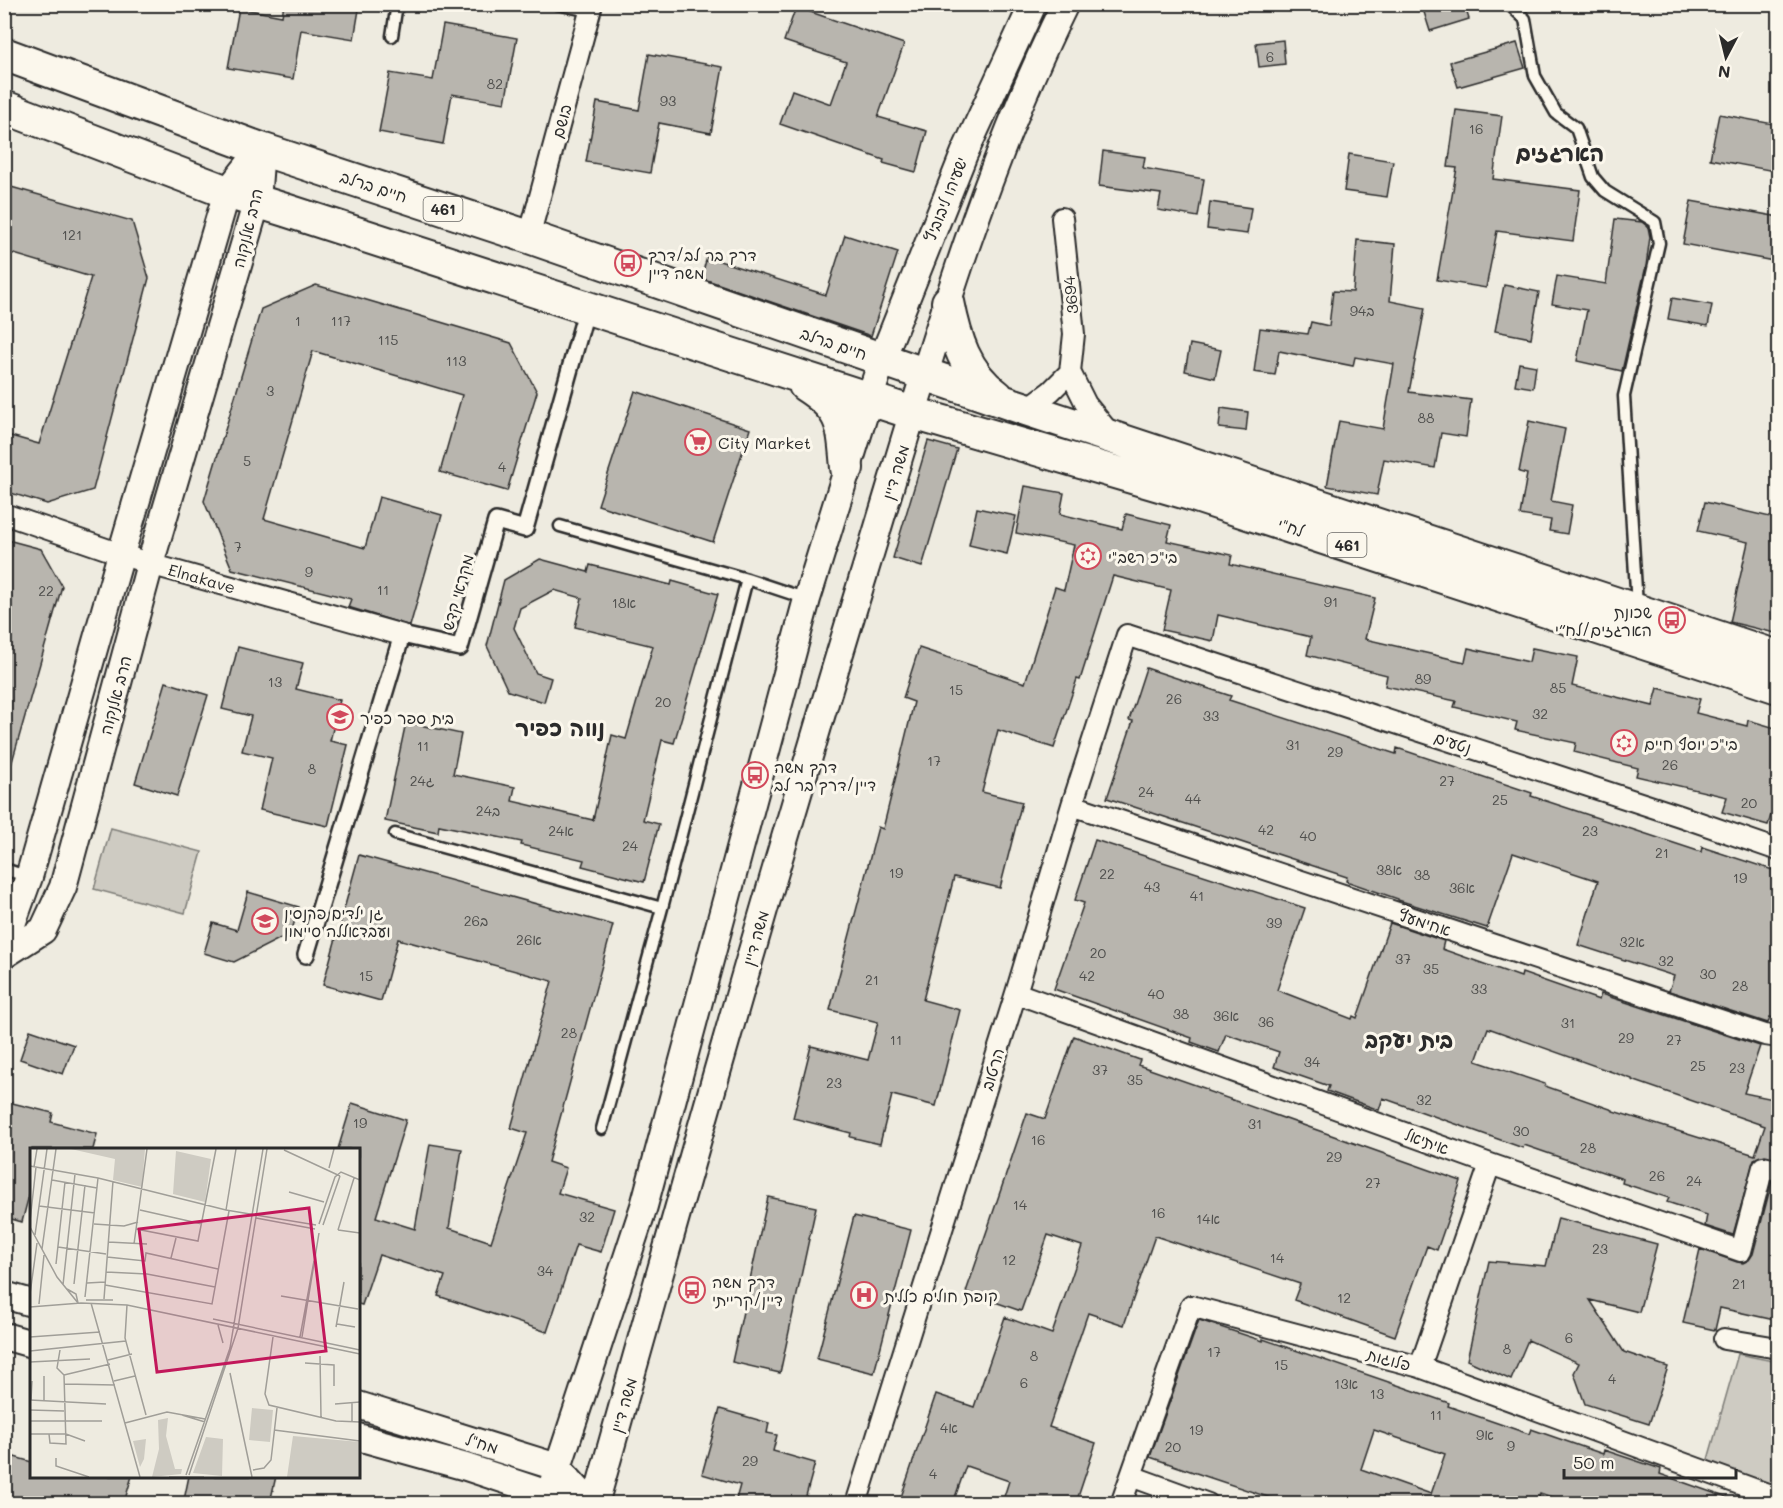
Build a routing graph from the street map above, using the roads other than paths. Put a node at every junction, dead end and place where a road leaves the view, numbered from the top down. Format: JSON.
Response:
{"nodes":[{"id":1,"x":397,"y":4,"type":"edge"},
{"id":2,"x":557,"y":4,"type":"edge"},
{"id":3,"x":1033,"y":4,"type":"edge"},
{"id":4,"x":1065,"y":4,"type":"edge"},
{"id":5,"x":1509,"y":4,"type":"edge"},
{"id":6,"x":591,"y":8,"type":"edge"},
{"id":7,"x":392,"y":36,"type":"dead end"},
{"id":8,"x":4,"y":54,"type":"edge"},
{"id":9,"x":4,"y":107,"type":"edge"},
{"id":10,"x":261,"y":149,"type":"junction"},
{"id":11,"x":227,"y":192,"type":"junction"},
{"id":12,"x":257,"y":201,"type":"junction"},
{"id":13,"x":1062,"y":218,"type":"dead end"},
{"id":14,"x":529,"y":237,"type":"junction"},
{"id":15,"x":948,"y":302,"type":"junction"},
{"id":16,"x":587,"y":308,"type":"junction"},
{"id":17,"x":882,"y":360,"type":"junction"},
{"id":18,"x":773,"y":366,"type":"junction"},
{"id":19,"x":1070,"y":372,"type":"junction"},
{"id":20,"x":926,"y":375,"type":"junction"},
{"id":21,"x":869,"y":399,"type":"junction"},
{"id":22,"x":1017,"y":406,"type":"junction"},
{"id":23,"x":913,"y":412,"type":"junction"},
{"id":24,"x":1113,"y":437,"type":"junction"},
{"id":25,"x":847,"y":468,"type":"junction"},
{"id":26,"x":4,"y":514,"type":"edge"},
{"id":27,"x":560,"y":526,"type":"dead end"},
{"id":28,"x":121,"y":554,"type":"junction"},
{"id":29,"x":150,"y":564,"type":"junction"},
{"id":30,"x":747,"y":579,"type":"junction"},
{"id":31,"x":807,"y":599,"type":"junction"},
{"id":32,"x":1637,"y":610,"type":"junction"},
{"id":33,"x":402,"y":634,"type":"junction"},
{"id":34,"x":1127,"y":635,"type":"joint"},
{"id":35,"x":1779,"y":657,"type":"edge"},
{"id":36,"x":1779,"y":687,"type":"edge"},
{"id":37,"x":1072,"y":805,"type":"junction"},
{"id":38,"x":395,"y":834,"type":"dead end"},
{"id":39,"x":1779,"y":850,"type":"edge"},
{"id":40,"x":4,"y":869,"type":"edge"},
{"id":41,"x":30,"y":877,"type":"junction"},
{"id":42,"x":662,"y":909,"type":"junction"},
{"id":43,"x":4,"y":946,"type":"edge"},
{"id":44,"x":4,"y":955,"type":"edge"},
{"id":45,"x":306,"y":955,"type":"dead end"},
{"id":46,"x":1016,"y":993,"type":"junction"},
{"id":47,"x":1779,"y":1037,"type":"edge"},
{"id":48,"x":602,"y":1129,"type":"dead end"},
{"id":49,"x":1490,"y":1164,"type":"junction"},
{"id":50,"x":1779,"y":1170,"type":"edge"},
{"id":51,"x":4,"y":1295,"type":"edge"},
{"id":52,"x":30,"y":1302,"type":"edge"},
{"id":53,"x":4,"y":1336,"type":"edge"},
{"id":54,"x":1724,"y":1339,"type":"dead end"},
{"id":55,"x":30,"y":1343,"type":"edge"},
{"id":56,"x":1779,"y":1348,"type":"edge"},
{"id":57,"x":1420,"y":1367,"type":"junction"},
{"id":58,"x":360,"y":1406,"type":"edge"},
{"id":59,"x":360,"y":1438,"type":"edge"},
{"id":60,"x":557,"y":1467,"type":"junction"},
{"id":61,"x":1131,"y":1476,"type":"junction"},
{"id":62,"x":1779,"y":1498,"type":"edge"},
{"id":63,"x":547,"y":1499,"type":"edge"},
{"id":64,"x":582,"y":1503,"type":"edge"},
{"id":65,"x":593,"y":1503,"type":"edge"},
{"id":66,"x":856,"y":1503,"type":"edge"},
{"id":67,"x":1121,"y":1503,"type":"edge"},
{"id":68,"x":1208,"y":1503,"type":"edge"}],
"edges":[{"from":1,"to":7,"type":"lane"},
{"from":2,"to":6,"type":"lane"},
{"from":3,"to":17,"type":"street","name":"ישעיהו ליבוביץ"},
{"from":4,"to":15,"type":"street","name":"ישעיהו ליבוביץ"},
{"from":5,"to":32,"type":"lane"},
{"from":6,"to":14,"type":"street","name":"בושם"},
{"from":8,"to":10,"type":"main road","name":"חיים ברלב","number":"461"},
{"from":9,"to":11,"type":"main road","number":"461"},
{"from":10,"to":11,"type":"street","name":"הרב אלנקוה"},
{"from":10,"to":12,"type":"street","name":"הרב אלנקוה"},
{"from":10,"to":14,"type":"main road","name":"חיים ברלב","number":"461"},
{"from":11,"to":12,"type":"main road","number":"461"},
{"from":11,"to":28,"type":"street","name":"הרב אלנקוה"},
{"from":12,"to":16,"type":"main road","number":"461"},
{"from":12,"to":29,"type":"street","name":"הרב אלנקוה"},
{"from":13,"to":19,"type":"street","name":"3694"},
{"from":14,"to":17,"type":"main road","name":"חיים ברלב","number":"461"},
{"from":15,"to":20,"type":"street","name":"ישעיהו ליבוביץ"},
{"from":15,"to":22,"type":"main road"},
{"from":16,"to":18,"type":"main road","number":"461"},
{"from":16,"to":33,"type":"street","name":"מקראי קדש"},
{"from":17,"to":20,"type":"main road","name":"לח\"י","number":"461"},
{"from":17,"to":21,"type":"street","name":"ישעיהו ליבוביץ"},
{"from":18,"to":21,"type":"main road","number":"461"},
{"from":18,"to":25,"type":"main road"},
{"from":19,"to":22,"type":"street"},
{"from":19,"to":24,"type":"street"},
{"from":20,"to":22,"type":"main road","name":"לח\"י","number":"461"},
{"from":20,"to":23,"type":"street","name":"משה דיין"},
{"from":21,"to":23,"type":"main road","name":"לח\"י","number":"461"},
{"from":21,"to":25,"type":"street"},
{"from":22,"to":24,"type":"main road","name":"לח\"י","number":"461"},
{"from":23,"to":36,"type":"main road","name":"לח\"י","number":"461"},
{"from":23,"to":65,"type":"street","name":"משה דיין"},
{"from":24,"to":32,"type":"main road","name":"לח\"י","number":"461"},
{"from":25,"to":31,"type":"street"},
{"from":26,"to":28,"type":"street","name":"Elnakave"},
{"from":27,"to":30,"type":"lane"},
{"from":28,"to":29,"type":"street","name":"Elnakave"},
{"from":28,"to":41,"type":"street","name":"הרב אלנקוה"},
{"from":29,"to":33,"type":"street","name":"Elnakave"},
{"from":29,"to":44,"type":"street","name":"הרב אלנקוה"},
{"from":30,"to":31,"type":"lane"},
{"from":30,"to":42,"type":"lane"},
{"from":31,"to":60,"type":"street"},
{"from":32,"to":35,"type":"main road","name":"לח\"י","number":"461"},
{"from":33,"to":45,"type":"street"},
{"from":34,"to":37,"type":"street","name":"הרטוב"},
{"from":34,"to":39,"type":"street","name":"נטעים"},
{"from":37,"to":46,"type":"street","name":"הרטוב"},
{"from":37,"to":47,"type":"street","name":"אחימעץ"},
{"from":38,"to":42,"type":"lane"},
{"from":40,"to":41,"type":"lane"},
{"from":41,"to":43,"type":"street","name":"הרב אלנקוה"},
{"from":42,"to":48,"type":"lane"},
{"from":46,"to":49,"type":"street","name":"איתיאל"},
{"from":46,"to":66,"type":"street","name":"הרטוב"},
{"from":49,"to":50,"type":"street","name":"איתיאל"},
{"from":49,"to":57,"type":"street"},
{"from":51,"to":52,"type":"street"},
{"from":53,"to":55,"type":"street"},
{"from":54,"to":56,"type":"street"},
{"from":57,"to":61,"type":"street","name":"פלוגות"},
{"from":57,"to":62,"type":"street","name":"פלוגות"},
{"from":58,"to":60,"type":"street","name":"מח\"ל"},
{"from":59,"to":63,"type":"street","name":"מח\"ל"},
{"from":60,"to":63,"type":"street"},
{"from":60,"to":65,"type":"street","name":"מח\"ל"},
{"from":61,"to":67,"type":"street","name":"פלוגות"},
{"from":61,"to":68,"type":"street"},
{"from":63,"to":64,"type":"street"}]}
